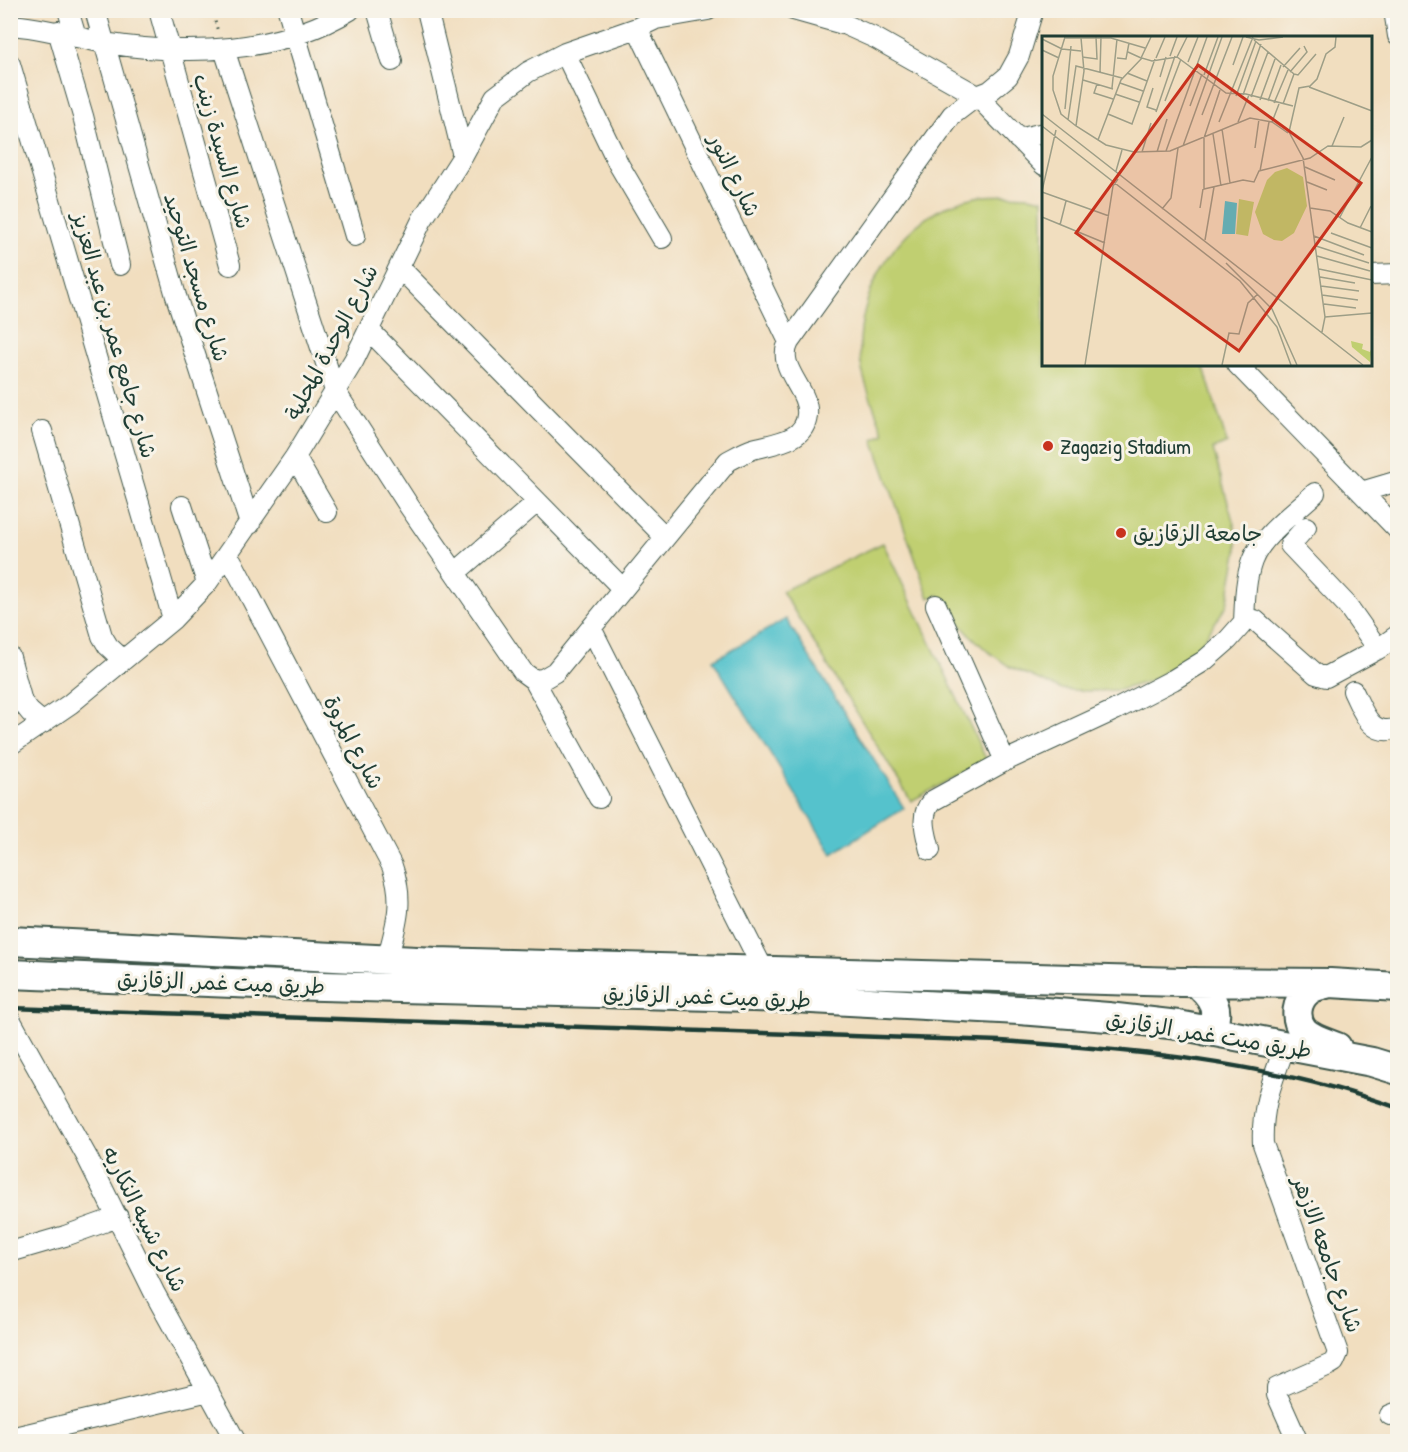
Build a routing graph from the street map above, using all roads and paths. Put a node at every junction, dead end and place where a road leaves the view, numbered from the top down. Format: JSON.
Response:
{"nodes":[{"id":1,"x":68,"y":10,"type":"edge"},
{"id":2,"x":95,"y":10,"type":"edge"},
{"id":3,"x":159,"y":10,"type":"edge"},
{"id":4,"x":212,"y":10,"type":"edge"},
{"id":5,"x":288,"y":10,"type":"edge"},
{"id":6,"x":377,"y":10,"type":"edge"},
{"id":7,"x":427,"y":10,"type":"edge"},
{"id":8,"x":708,"y":10,"type":"edge"},
{"id":9,"x":1033,"y":10,"type":"edge"},
{"id":10,"x":1394,"y":10,"type":"edge"},
{"id":11,"x":792,"y":11,"type":"edge"},
{"id":12,"x":344,"y":12,"type":"edge"},
{"id":13,"x":655,"y":15,"type":"edge"},
{"id":14,"x":10,"y":25,"type":"edge"},
{"id":15,"x":637,"y":28,"type":"junction"},
{"id":16,"x":67,"y":34,"type":"junction"},
{"id":17,"x":295,"y":35,"type":"junction"},
{"id":18,"x":1398,"y":36,"type":"edge"},
{"id":19,"x":104,"y":42,"type":"junction"},
{"id":20,"x":224,"y":49,"type":"junction"},
{"id":21,"x":169,"y":50,"type":"junction"},
{"id":22,"x":565,"y":53,"type":"junction"},
{"id":23,"x":392,"y":61,"type":"dead end"},
{"id":24,"x":10,"y":64,"type":"edge"},
{"id":25,"x":977,"y":96,"type":"junction"},
{"id":26,"x":1042,"y":133,"type":"edge"},
{"id":27,"x":1018,"y":139,"type":"junction"},
{"id":28,"x":463,"y":156,"type":"junction"},
{"id":29,"x":1042,"y":163,"type":"edge"},
{"id":30,"x":356,"y":236,"type":"dead end"},
{"id":31,"x":662,"y":237,"type":"dead end"},
{"id":32,"x":120,"y":265,"type":"dead end"},
{"id":33,"x":230,"y":265,"type":"dead end"},
{"id":34,"x":399,"y":267,"type":"junction"},
{"id":35,"x":1398,"y":274,"type":"edge"},
{"id":36,"x":1372,"y":275,"type":"edge"},
{"id":37,"x":369,"y":330,"type":"junction"},
{"id":38,"x":789,"y":342,"type":"junction"},
{"id":39,"x":1239,"y":366,"type":"edge"},
{"id":40,"x":334,"y":391,"type":"junction"},
{"id":41,"x":42,"y":431,"type":"dead end"},
{"id":42,"x":295,"y":457,"type":"junction"},
{"id":43,"x":1398,"y":482,"type":"edge"},
{"id":44,"x":1361,"y":492,"type":"junction"},
{"id":45,"x":1315,"y":493,"type":"dead end"},
{"id":46,"x":537,"y":502,"type":"junction"},
{"id":47,"x":182,"y":506,"type":"dead end"},
{"id":48,"x":327,"y":512,"type":"dead end"},
{"id":49,"x":250,"y":524,"type":"junction"},
{"id":50,"x":1306,"y":527,"type":"dead end"},
{"id":51,"x":1398,"y":530,"type":"edge"},
{"id":52,"x":666,"y":537,"type":"junction"},
{"id":53,"x":228,"y":554,"type":"junction"},
{"id":54,"x":455,"y":573,"type":"junction"},
{"id":55,"x":207,"y":583,"type":"junction"},
{"id":56,"x":623,"y":589,"type":"junction"},
{"id":57,"x":936,"y":605,"type":"dead end"},
{"id":58,"x":173,"y":619,"type":"junction"},
{"id":59,"x":1244,"y":622,"type":"junction"},
{"id":60,"x":591,"y":627,"type":"junction"},
{"id":61,"x":1398,"y":635,"type":"edge"},
{"id":62,"x":1378,"y":650,"type":"junction"},
{"id":63,"x":10,"y":657,"type":"edge"},
{"id":64,"x":123,"y":660,"type":"junction"},
{"id":65,"x":534,"y":680,"type":"junction"},
{"id":66,"x":1353,"y":691,"type":"dead end"},
{"id":67,"x":44,"y":723,"type":"junction"},
{"id":68,"x":1398,"y":728,"type":"edge"},
{"id":69,"x":10,"y":745,"type":"edge"},
{"id":70,"x":1005,"y":761,"type":"junction"},
{"id":71,"x":598,"y":798,"type":"dead end"},
{"id":72,"x":930,"y":850,"type":"dead end"},
{"id":73,"x":10,"y":941,"type":"edge"},
{"id":74,"x":387,"y":960,"type":"junction"},
{"id":75,"x":764,"y":971,"type":"junction"},
{"id":76,"x":12,"y":980,"type":"edge"},
{"id":77,"x":1195,"y":982,"type":"junction"},
{"id":78,"x":1330,"y":983,"type":"junction"},
{"id":79,"x":1398,"y":987,"type":"edge"},
{"id":80,"x":10,"y":1019,"type":"edge"},
{"id":81,"x":1207,"y":1030,"type":"junction"},
{"id":82,"x":1285,"y":1046,"type":"junction"},
{"id":83,"x":1385,"y":1066,"type":"edge"},
{"id":84,"x":118,"y":1216,"type":"junction"},
{"id":85,"x":10,"y":1252,"type":"edge"},
{"id":86,"x":209,"y":1391,"type":"junction"},
{"id":87,"x":10,"y":1438,"type":"edge"},
{"id":88,"x":236,"y":1442,"type":"edge"},
{"id":89,"x":1298,"y":1442,"type":"edge"}],
"edges":[{"from":1,"to":16,"type":"street"},
{"from":2,"to":19,"type":"street","name":"شارع مسجد التوحيد"},
{"from":3,"to":21,"type":"street","name":"شارع السيدة زينب"},
{"from":4,"to":20,"type":"path"},
{"from":5,"to":17,"type":"street"},
{"from":6,"to":23,"type":"street"},
{"from":7,"to":28,"type":"street"},
{"from":8,"to":13,"type":"street","name":"شارع الوحدة المحلية"},
{"from":9,"to":25,"type":"street"},
{"from":10,"to":18,"type":"street"},
{"from":11,"to":25,"type":"street"},
{"from":12,"to":17,"type":"street"},
{"from":13,"to":15,"type":"street","name":"شارع الوحدة المحلية"},
{"from":14,"to":16,"type":"street"},
{"from":15,"to":22,"type":"street","name":"شارع الوحدة المحلية"},
{"from":15,"to":38,"type":"street","name":"شارع النور"},
{"from":16,"to":19,"type":"street"},
{"from":16,"to":32,"type":"street"},
{"from":17,"to":20,"type":"street"},
{"from":17,"to":30,"type":"street"},
{"from":19,"to":21,"type":"street"},
{"from":19,"to":49,"type":"street","name":"شارع مسجد التوحيد"},
{"from":20,"to":21,"type":"street"},
{"from":20,"to":40,"type":"street"},
{"from":21,"to":33,"type":"street","name":"شارع السيدة زينب"},
{"from":22,"to":28,"type":"street","name":"شارع الوحدة المحلية"},
{"from":22,"to":31,"type":"street"},
{"from":24,"to":58,"type":"street","name":"شارع جامع عمر بن عبد العزيز"},
{"from":25,"to":27,"type":"street"},
{"from":25,"to":38,"type":"street"},
{"from":26,"to":27,"type":"street"},
{"from":27,"to":29,"type":"street"},
{"from":28,"to":34,"type":"street","name":"شارع الوحدة المحلية"},
{"from":34,"to":37,"type":"street","name":"شارع الوحدة المحلية"},
{"from":34,"to":52,"type":"street"},
{"from":35,"to":36,"type":"street"},
{"from":37,"to":40,"type":"street","name":"شارع الوحدة المحلية"},
{"from":37,"to":46,"type":"street"},
{"from":38,"to":52,"type":"street"},
{"from":39,"to":44,"type":"street"},
{"from":40,"to":42,"type":"street","name":"شارع الوحدة المحلية"},
{"from":40,"to":54,"type":"street"},
{"from":41,"to":64,"type":"street"},
{"from":42,"to":48,"type":"street"},
{"from":42,"to":49,"type":"street","name":"شارع الوحدة المحلية"},
{"from":43,"to":44,"type":"street"},
{"from":44,"to":51,"type":"street"},
{"from":45,"to":59,"type":"street"},
{"from":46,"to":54,"type":"street"},
{"from":46,"to":56,"type":"street"},
{"from":47,"to":55,"type":"street"},
{"from":49,"to":53,"type":"street","name":"شارع الوحدة المحلية"},
{"from":50,"to":62,"type":"street"},
{"from":52,"to":56,"type":"street"},
{"from":53,"to":55,"type":"street","name":"شارع الوحدة المحلية"},
{"from":53,"to":74,"type":"street","name":"شارع المروة"},
{"from":54,"to":65,"type":"street"},
{"from":55,"to":58,"type":"street","name":"شارع الوحدة المحلية"},
{"from":56,"to":60,"type":"street"},
{"from":57,"to":70,"type":"street"},
{"from":58,"to":64,"type":"street","name":"شارع الوحدة المحلية"},
{"from":59,"to":62,"type":"street"},
{"from":59,"to":70,"type":"street"},
{"from":60,"to":65,"type":"street"},
{"from":60,"to":75,"type":"street"},
{"from":61,"to":62,"type":"street"},
{"from":63,"to":67,"type":"street"},
{"from":64,"to":67,"type":"street","name":"شارع الوحدة المحلية"},
{"from":65,"to":71,"type":"street"},
{"from":66,"to":68,"type":"street"},
{"from":67,"to":69,"type":"street","name":"شارع الوحدة المحلية"},
{"from":70,"to":72,"type":"street"},
{"from":73,"to":74,"type":"highway","name":"طريق ميت غمر, الزقازيق"},
{"from":74,"to":75,"type":"highway","name":"طريق ميت غمر, الزقازيق"},
{"from":75,"to":77,"type":"highway","name":"طريق ميت غمر, الزقازيق"},
{"from":76,"to":81,"type":"highway","name":"طريق ميت غمر, الزقازيق"},
{"from":77,"to":78,"type":"highway","name":"طريق ميت غمر, الزقازيق"},
{"from":77,"to":81,"type":"highway"},
{"from":78,"to":79,"type":"highway","name":"طريق ميت غمر, الزقازيق"},
{"from":78,"to":83,"type":"highway"},
{"from":80,"to":84,"type":"street","name":"شارع شيبه النكاريه"},
{"from":81,"to":82,"type":"highway","name":"طريق ميت غمر, الزقازيق"},
{"from":82,"to":83,"type":"highway","name":"طريق ميت غمر, الزقازيق"},
{"from":82,"to":89,"type":"street","name":"شارع جامعه الازهر"},
{"from":84,"to":85,"type":"street"},
{"from":84,"to":86,"type":"street","name":"شارع شيبه النكاريه"},
{"from":86,"to":87,"type":"street"},
{"from":86,"to":88,"type":"street","name":"شارع شيبه النكاريه"}]}
